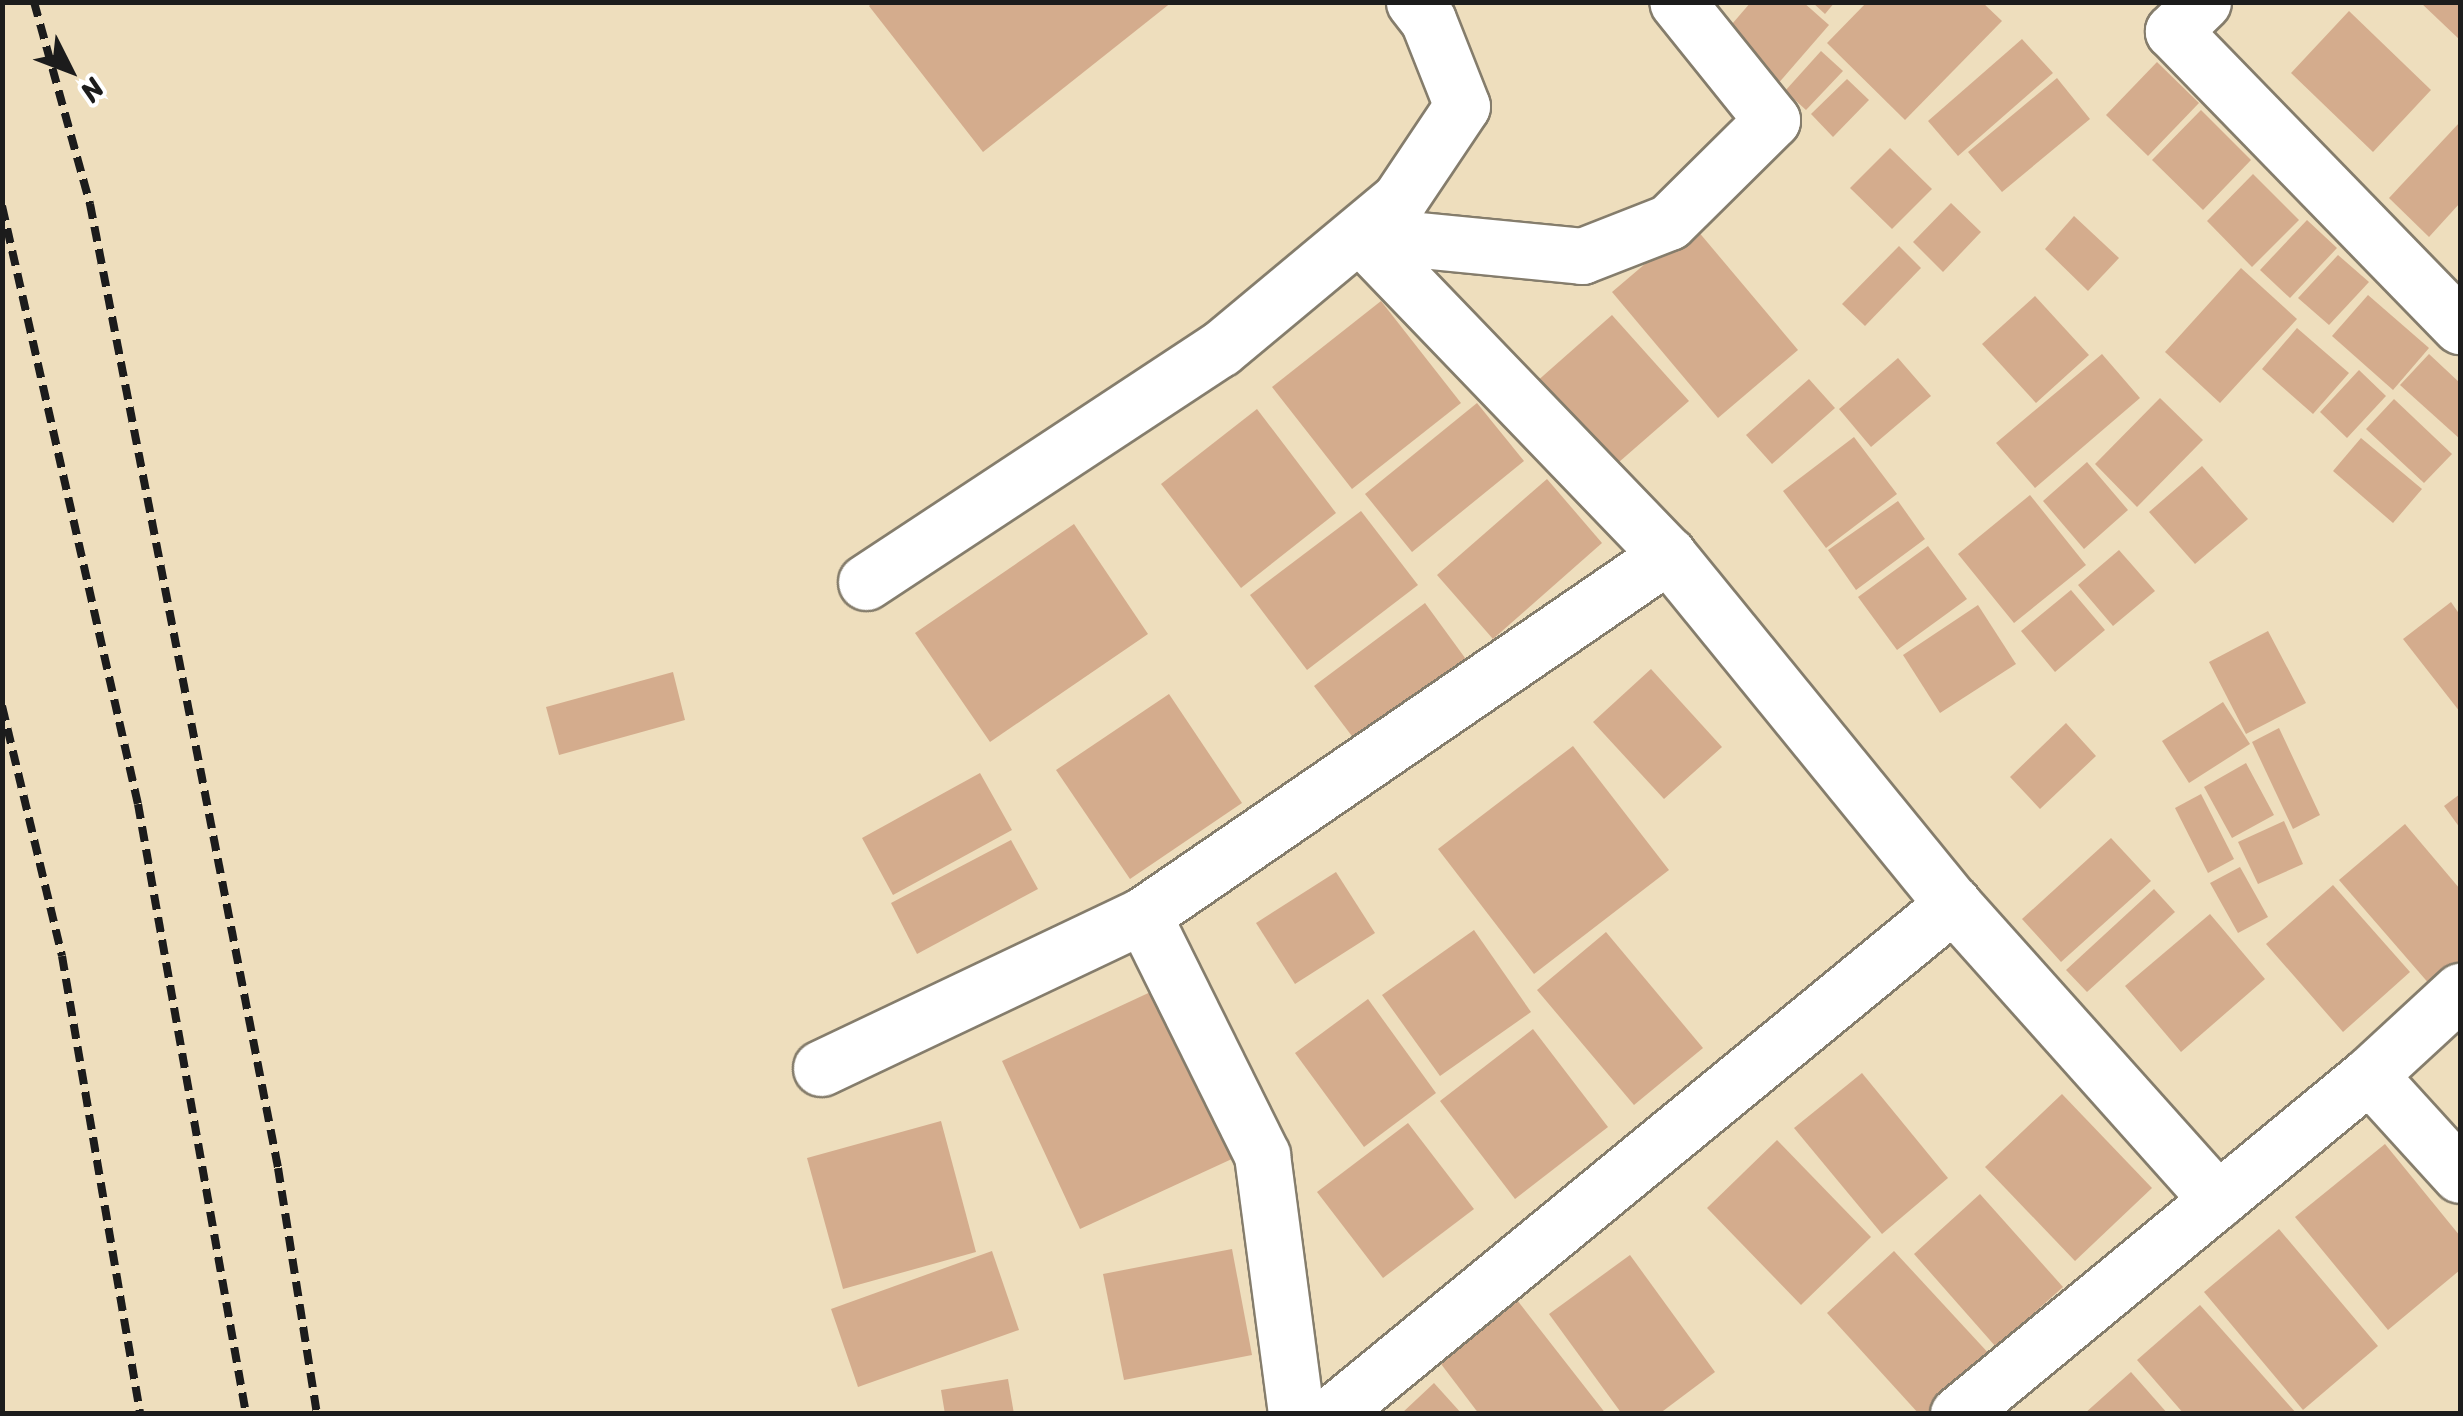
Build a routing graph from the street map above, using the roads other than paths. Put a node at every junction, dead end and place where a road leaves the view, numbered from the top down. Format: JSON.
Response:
{"nodes":[{"id":1,"x":1677,"y":2,"type":"edge"},
{"id":2,"x":1430,"y":8,"type":"edge"},
{"id":3,"x":2174,"y":12,"type":"edge"},
{"id":4,"x":1359,"y":234,"type":"junction"},
{"id":5,"x":2460,"y":326,"type":"edge"},
{"id":6,"x":1668,"y":555,"type":"junction"},
{"id":7,"x":866,"y":582,"type":"dead end"},
{"id":8,"x":1953,"y":904,"type":"junction"},
{"id":9,"x":1143,"y":914,"type":"junction"},
{"id":10,"x":2460,"y":991,"type":"edge"},
{"id":11,"x":821,"y":1068,"type":"dead end"},
{"id":12,"x":2369,"y":1075,"type":"junction"},
{"id":13,"x":2460,"y":1175,"type":"edge"},
{"id":14,"x":2218,"y":1200,"type":"junction"},
{"id":15,"x":1296,"y":1414,"type":"edge"},
{"id":16,"x":1332,"y":1414,"type":"edge"},
{"id":17,"x":1958,"y":1414,"type":"edge"}],
"edges":[{"from":1,"to":4,"type":"street"},
{"from":2,"to":4,"type":"street"},
{"from":3,"to":5,"type":"street"},
{"from":4,"to":6,"type":"street"},
{"from":4,"to":7,"type":"street"},
{"from":6,"to":8,"type":"street"},
{"from":6,"to":9,"type":"street"},
{"from":8,"to":14,"type":"street"},
{"from":8,"to":16,"type":"street"},
{"from":9,"to":11,"type":"street"},
{"from":9,"to":15,"type":"street"},
{"from":10,"to":12,"type":"street"},
{"from":12,"to":13,"type":"street"},
{"from":12,"to":14,"type":"street"},
{"from":14,"to":17,"type":"street"}]}
